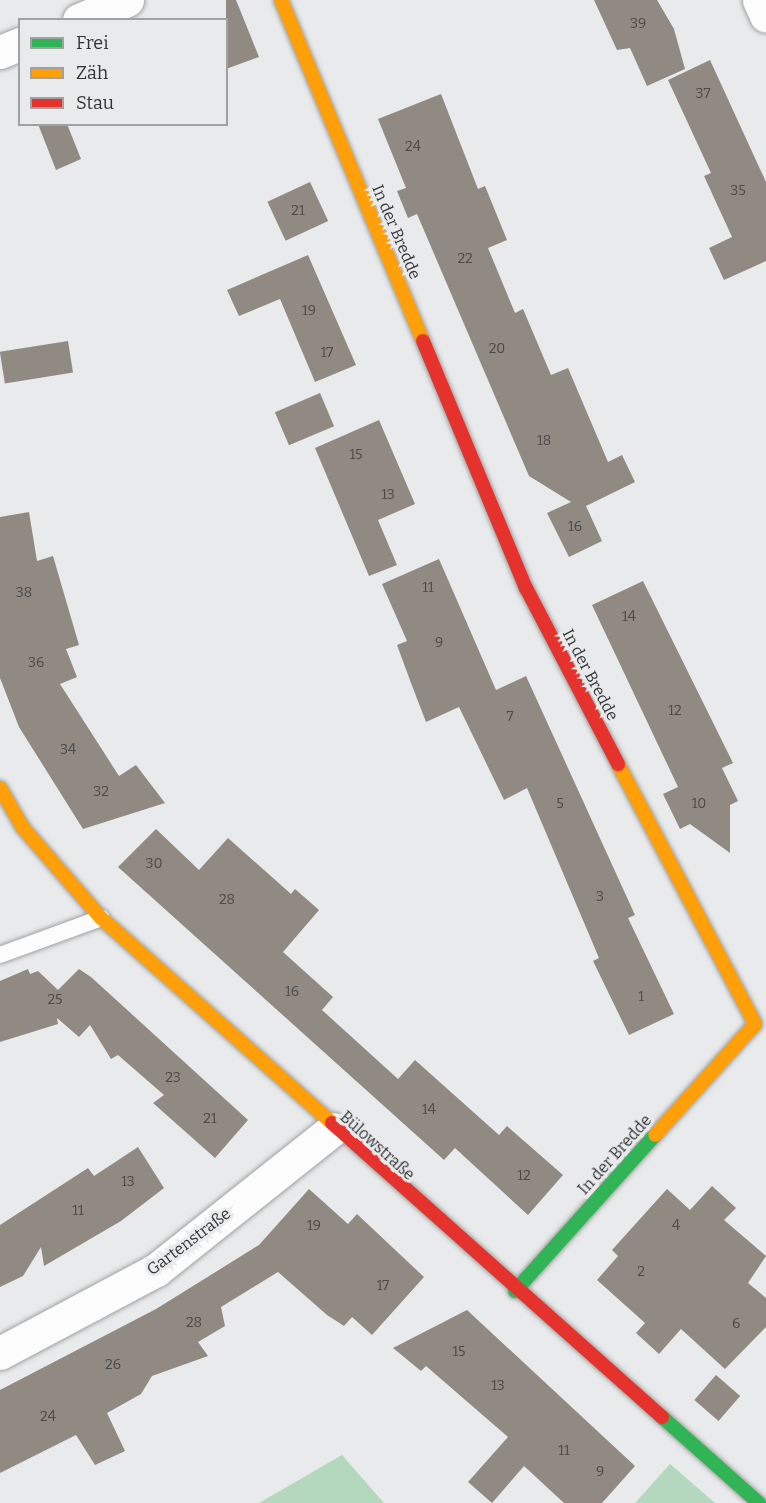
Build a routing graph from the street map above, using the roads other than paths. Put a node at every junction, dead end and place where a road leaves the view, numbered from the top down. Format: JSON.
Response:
{"nodes":[{"id":1,"x":127,"y":0,"type":"edge"},
{"id":2,"x":281,"y":0,"type":"edge"},
{"id":3,"x":759,"y":0,"type":"edge"},
{"id":4,"x":766,"y":16,"type":"edge"},
{"id":5,"x":84,"y":18,"type":"edge"},
{"id":6,"x":18,"y":45,"type":"edge"},
{"id":7,"x":0,"y":52,"type":"edge"},
{"id":8,"x":0,"y":788,"type":"edge"},
{"id":9,"x":101,"y":918,"type":"junction"},
{"id":10,"x":0,"y":955,"type":"edge"},
{"id":11,"x":333,"y":1129,"type":"junction"},
{"id":12,"x":515,"y":1291,"type":"junction"},
{"id":13,"x":0,"y":1353,"type":"edge"},
{"id":14,"x":759,"y":1503,"type":"edge"}],
"edges":[{"from":1,"to":5,"type":"street"},
{"from":2,"to":12,"type":"street","name":"In der Bredde"},
{"from":3,"to":4,"type":"street"},
{"from":6,"to":7,"type":"street"},
{"from":8,"to":9,"type":"street","name":"Bülowstraße"},
{"from":9,"to":10,"type":"lane"},
{"from":9,"to":11,"type":"street","name":"Bülowstraße"},
{"from":11,"to":12,"type":"street","name":"Bülowstraße"},
{"from":11,"to":13,"type":"street","name":"Gartenstraße"},
{"from":12,"to":14,"type":"street","name":"Bülowstraße"}]}
